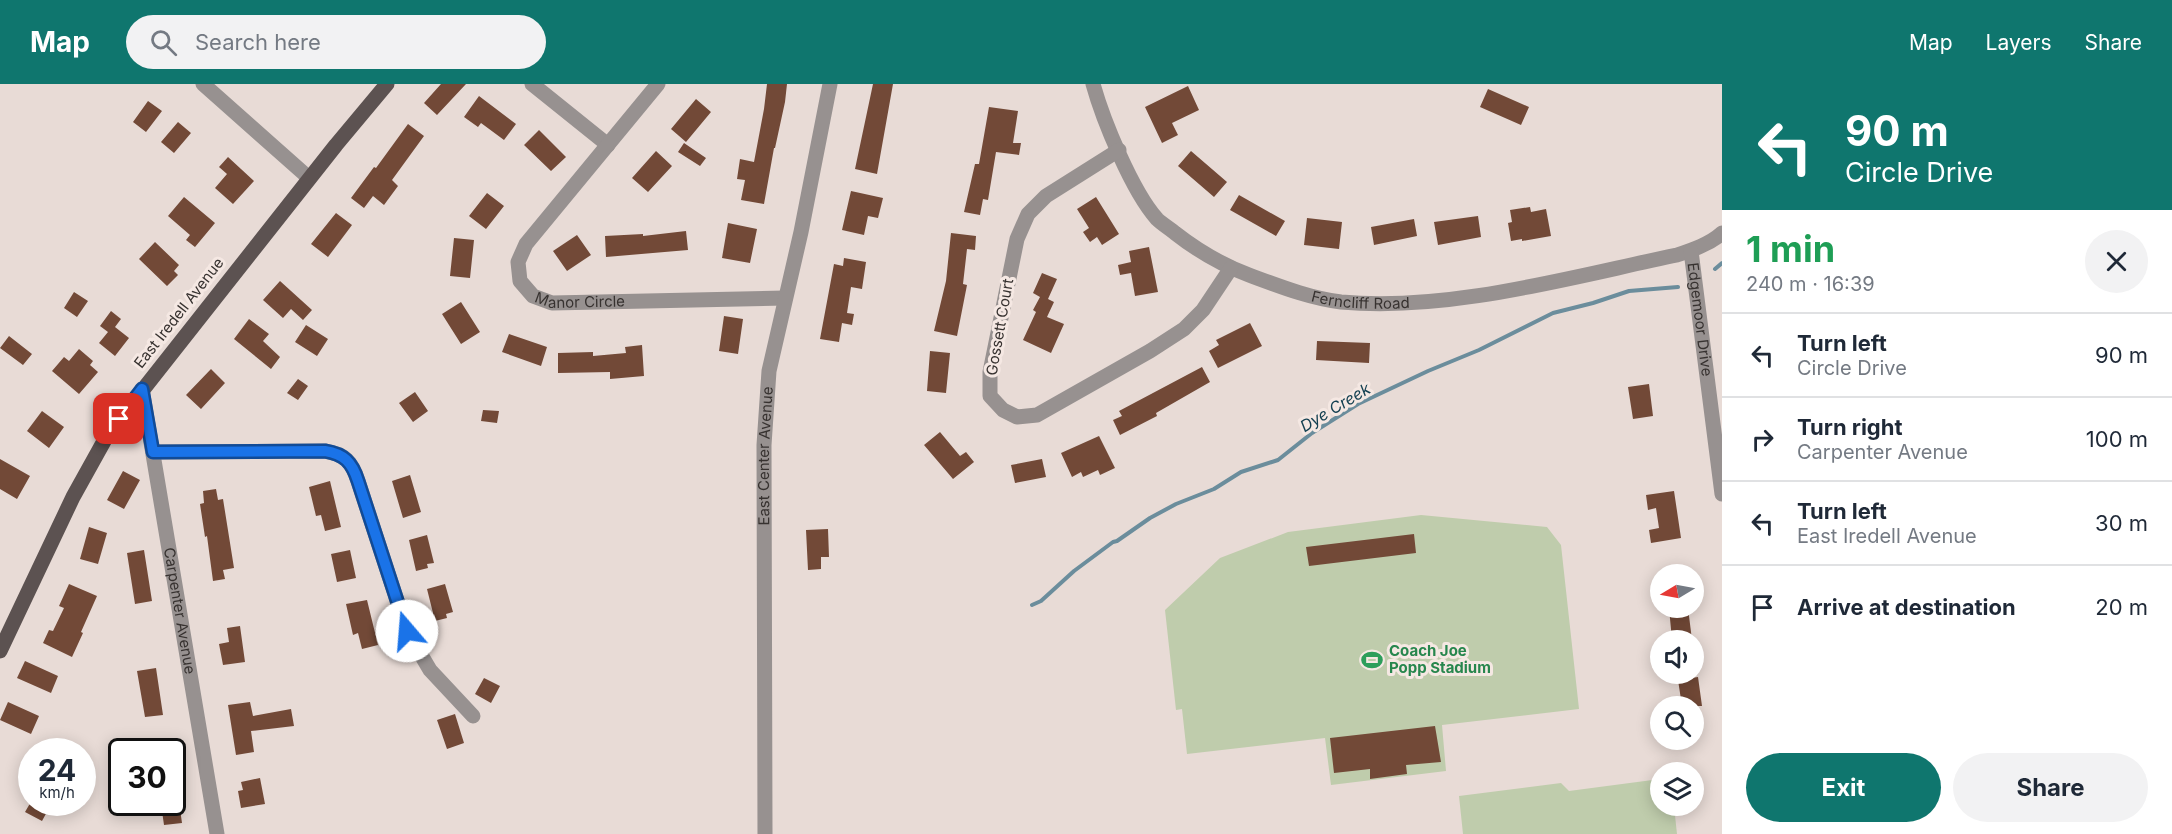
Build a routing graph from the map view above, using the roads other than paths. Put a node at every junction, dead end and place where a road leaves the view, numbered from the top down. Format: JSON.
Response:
{"nodes":[{"id":1,"x":202,"y":84,"type":"edge"},
{"id":2,"x":387,"y":84,"type":"edge"},
{"id":3,"x":532,"y":84,"type":"edge"},
{"id":4,"x":658,"y":84,"type":"edge"},
{"id":5,"x":830,"y":84,"type":"edge"},
{"id":6,"x":1093,"y":84,"type":"edge"},
{"id":7,"x":608,"y":145,"type":"junction"},
{"id":8,"x":1119,"y":150,"type":"junction"},
{"id":9,"x":309,"y":178,"type":"junction"},
{"id":10,"x":1722,"y":233,"type":"edge"},
{"id":11,"x":1690,"y":251,"type":"junction"},
{"id":12,"x":1231,"y":268,"type":"junction"},
{"id":13,"x":785,"y":298,"type":"junction"},
{"id":14,"x":142,"y":389,"type":"junction"},
{"id":15,"x":153,"y":452,"type":"junction"},
{"id":16,"x":1720,"y":467,"type":"edge"},
{"id":17,"x":1722,"y":494,"type":"edge"},
{"id":18,"x":0,"y":651,"type":"edge"},
{"id":19,"x":473,"y":716,"type":"dead end"},
{"id":20,"x":217,"y":834,"type":"edge"},
{"id":21,"x":765,"y":834,"type":"edge"}],
"edges":[{"from":1,"to":9,"type":"street"},
{"from":2,"to":9,"type":"main road","name":"East Iredell Avenue"},
{"from":3,"to":7,"type":"street"},
{"from":4,"to":7,"type":"street","name":"Manor Circle"},
{"from":5,"to":13,"type":"street","name":"East Center Avenue"},
{"from":6,"to":8,"type":"street","name":"Ferncliff Road"},
{"from":7,"to":13,"type":"street","name":"Manor Circle"},
{"from":8,"to":12,"type":"street","name":"Ferncliff Road"},
{"from":8,"to":12,"type":"street","name":"Gossett Court"},
{"from":9,"to":14,"type":"main road","name":"East Iredell Avenue"},
{"from":10,"to":11,"type":"street","name":"Ferncliff Road"},
{"from":11,"to":12,"type":"street","name":"Ferncliff Road"},
{"from":11,"to":16,"type":"street","name":"Edgemoor Drive"},
{"from":13,"to":21,"type":"street","name":"East Center Avenue"},
{"from":14,"to":15,"type":"street","name":"Carpenter Avenue"},
{"from":14,"to":18,"type":"main road","name":"East Iredell Avenue"},
{"from":15,"to":19,"type":"street"},
{"from":15,"to":20,"type":"street","name":"Carpenter Avenue"},
{"from":16,"to":17,"type":"street","name":"Edgemoor Drive"}]}
